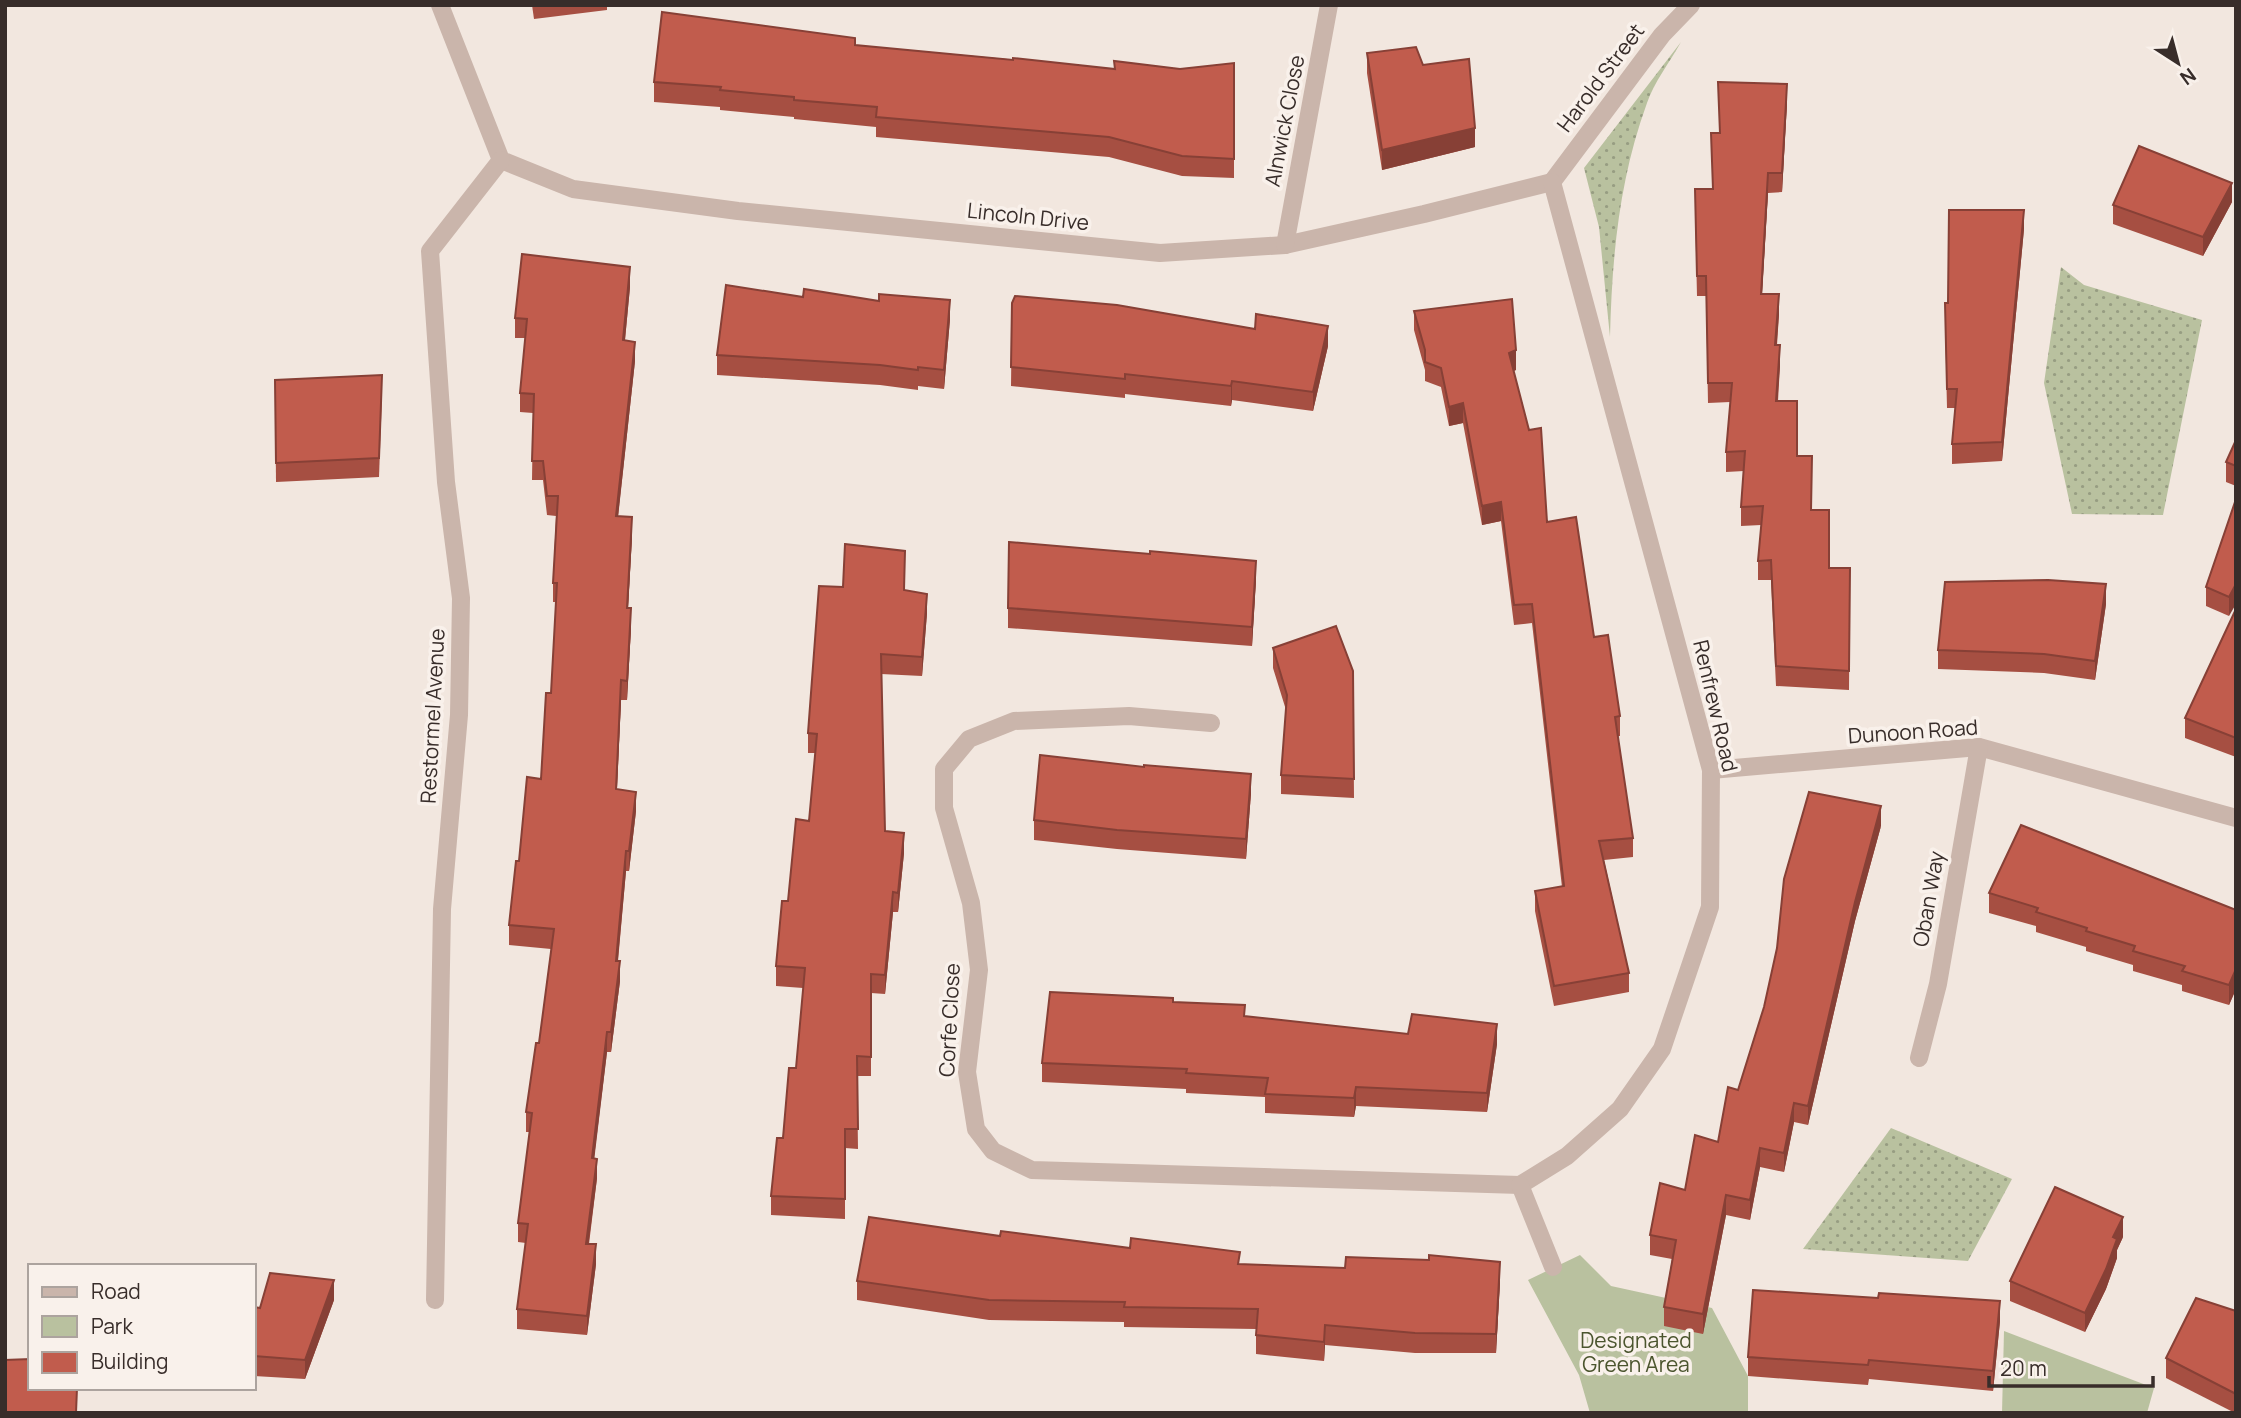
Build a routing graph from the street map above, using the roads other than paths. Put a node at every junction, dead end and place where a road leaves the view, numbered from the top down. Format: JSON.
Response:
{"nodes":[{"id":1,"x":440,"y":5,"type":"edge"},
{"id":2,"x":1329,"y":5,"type":"edge"},
{"id":3,"x":1691,"y":5,"type":"edge"},
{"id":4,"x":501,"y":160,"type":"junction"},
{"id":5,"x":1552,"y":182,"type":"junction"},
{"id":6,"x":1285,"y":245,"type":"junction"},
{"id":7,"x":1211,"y":723,"type":"dead end"},
{"id":8,"x":1979,"y":747,"type":"junction"},
{"id":9,"x":1711,"y":770,"type":"junction"},
{"id":10,"x":2236,"y":818,"type":"edge"},
{"id":11,"x":1919,"y":1058,"type":"dead end"},
{"id":12,"x":1520,"y":1185,"type":"junction"},
{"id":13,"x":1553,"y":1267,"type":"dead end"},
{"id":14,"x":435,"y":1300,"type":"dead end"}],
"edges":[{"from":1,"to":4,"type":"street"},
{"from":2,"to":6,"type":"street","name":"Alnwick Close"},
{"from":3,"to":5,"type":"street","name":"Harold Street"},
{"from":4,"to":6,"type":"street","name":"Lincoln Drive"},
{"from":4,"to":14,"type":"street","name":"Restormel Avenue"},
{"from":5,"to":6,"type":"street","name":"Lincoln Drive"},
{"from":5,"to":9,"type":"street","name":"Renfrew Road"},
{"from":7,"to":12,"type":"street","name":"Corfe Close"},
{"from":8,"to":9,"type":"street","name":"Dunoon Road"},
{"from":8,"to":10,"type":"street","name":"Dunoon Road"},
{"from":8,"to":11,"type":"street","name":"Oban Way"},
{"from":9,"to":12,"type":"street","name":"Renfrew Road"},
{"from":12,"to":13,"type":"street"}]}
